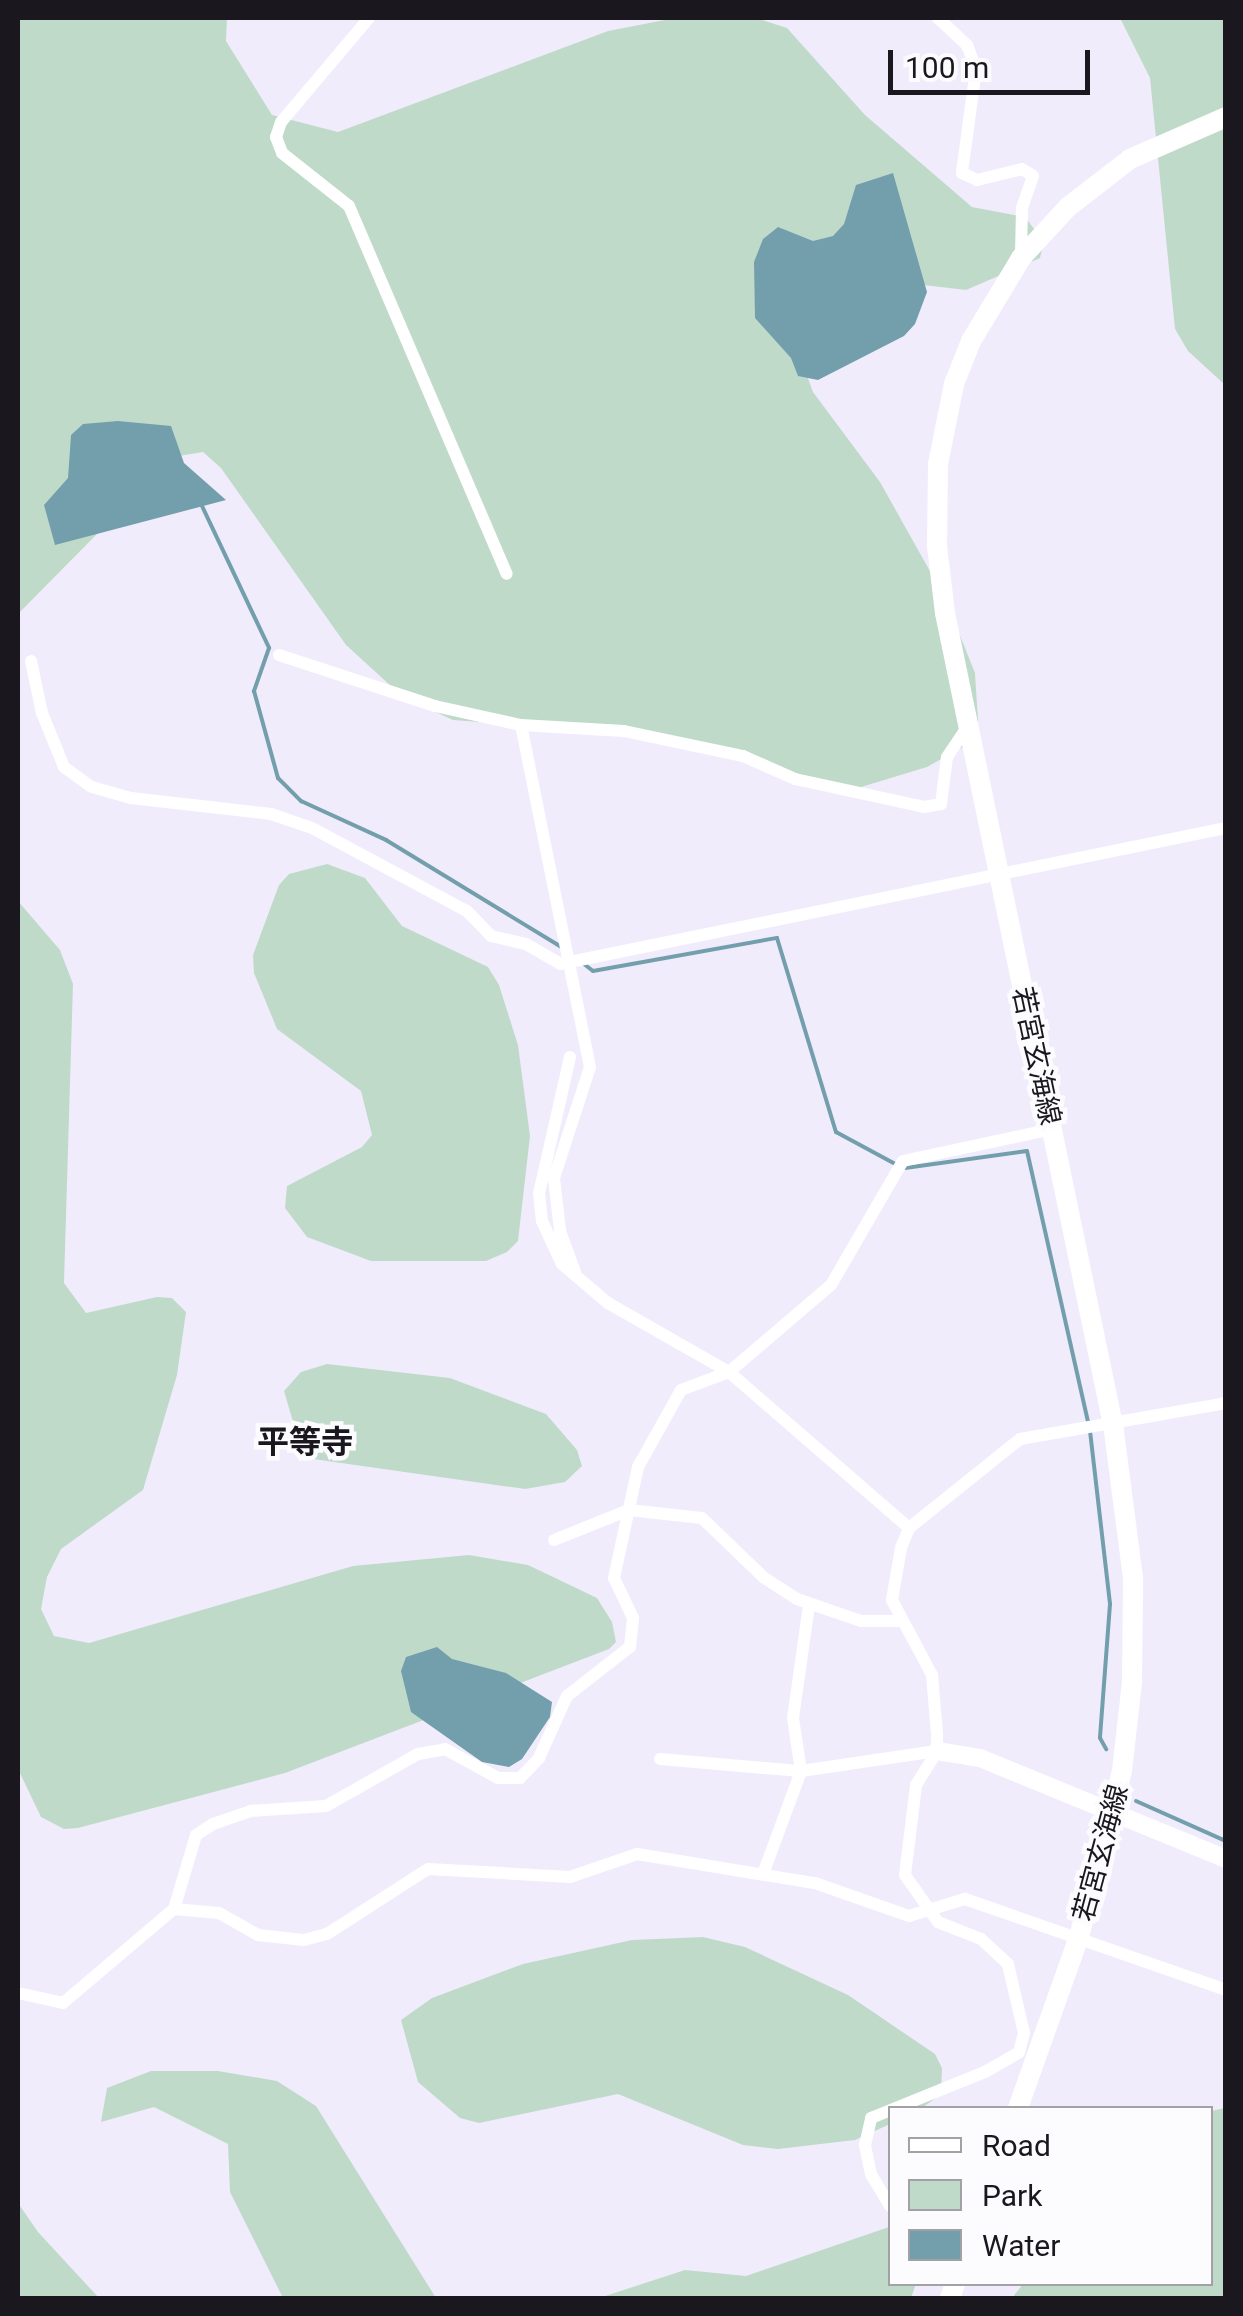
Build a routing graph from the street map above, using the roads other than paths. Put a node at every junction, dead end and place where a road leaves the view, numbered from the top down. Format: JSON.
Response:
{"nodes":[{"id":1,"x":369,"y":18,"type":"edge"},
{"id":2,"x":938,"y":18,"type":"edge"},
{"id":3,"x":1226,"y":117,"type":"edge"},
{"id":4,"x":1020,"y":258,"type":"junction"},
{"id":5,"x":507,"y":574,"type":"dead end"},
{"id":6,"x":278,"y":655,"type":"dead end"},
{"id":7,"x":31,"y":660,"type":"dead end"},
{"id":8,"x":521,"y":725,"type":"junction"},
{"id":9,"x":968,"y":726,"type":"junction"},
{"id":10,"x":1226,"y":828,"type":"edge"},
{"id":11,"x":998,"y":874,"type":"junction"},
{"id":12,"x":572,"y":963,"type":"junction"},
{"id":13,"x":570,"y":1058,"type":"dead end"},
{"id":14,"x":1052,"y":1129,"type":"junction"},
{"id":15,"x":580,"y":1284,"type":"junction"},
{"id":16,"x":729,"y":1372,"type":"junction"},
{"id":17,"x":1226,"y":1404,"type":"edge"},
{"id":18,"x":1113,"y":1425,"type":"junction"},
{"id":19,"x":629,"y":1510,"type":"junction"},
{"id":20,"x":909,"y":1528,"type":"junction"},
{"id":21,"x":554,"y":1540,"type":"dead end"},
{"id":22,"x":809,"y":1605,"type":"junction"},
{"id":23,"x":900,"y":1622,"type":"junction"},
{"id":24,"x":937,"y":1750,"type":"junction"},
{"id":25,"x":660,"y":1759,"type":"dead end"},
{"id":26,"x":801,"y":1771,"type":"junction"},
{"id":27,"x":1113,"y":1812,"type":"junction"},
{"id":28,"x":1226,"y":1859,"type":"edge"},
{"id":29,"x":763,"y":1874,"type":"junction"},
{"id":30,"x":174,"y":1909,"type":"junction"},
{"id":31,"x":928,"y":1912,"type":"junction"},
{"id":32,"x":1079,"y":1938,"type":"junction"},
{"id":33,"x":1226,"y":1990,"type":"edge"},
{"id":34,"x":18,"y":1993,"type":"edge"},
{"id":35,"x":901,"y":2106,"type":"edge"},
{"id":36,"x":1019,"y":2106,"type":"edge"},
{"id":37,"x":888,"y":2111,"type":"edge"},
{"id":38,"x":888,"y":2203,"type":"edge"}],
"edges":[{"from":1,"to":5,"type":"street"},
{"from":2,"to":4,"type":"street"},
{"from":3,"to":4,"type":"main road","name":"若宮玄海線"},
{"from":4,"to":9,"type":"main road","name":"若宮玄海線"},
{"from":6,"to":8,"type":"street"},
{"from":7,"to":12,"type":"street"},
{"from":8,"to":9,"type":"street"},
{"from":8,"to":12,"type":"street"},
{"from":9,"to":11,"type":"main road","name":"若宮玄海線"},
{"from":10,"to":11,"type":"street"},
{"from":11,"to":12,"type":"street"},
{"from":11,"to":14,"type":"main road","name":"若宮玄海線"},
{"from":12,"to":15,"type":"street"},
{"from":13,"to":15,"type":"street"},
{"from":14,"to":16,"type":"street"},
{"from":14,"to":18,"type":"main road","name":"若宮玄海線"},
{"from":15,"to":16,"type":"street"},
{"from":16,"to":19,"type":"street"},
{"from":16,"to":20,"type":"street"},
{"from":17,"to":18,"type":"street"},
{"from":18,"to":20,"type":"street"},
{"from":18,"to":27,"type":"main road","name":"若宮玄海線"},
{"from":19,"to":21,"type":"street"},
{"from":19,"to":22,"type":"street"},
{"from":19,"to":30,"type":"street"},
{"from":20,"to":23,"type":"street"},
{"from":22,"to":23,"type":"street"},
{"from":22,"to":26,"type":"street"},
{"from":23,"to":24,"type":"street"},
{"from":24,"to":26,"type":"street"},
{"from":24,"to":27,"type":"street"},
{"from":24,"to":31,"type":"street"},
{"from":25,"to":26,"type":"street"},
{"from":26,"to":29,"type":"street"},
{"from":27,"to":28,"type":"street"},
{"from":27,"to":32,"type":"main road","name":"若宮玄海線"},
{"from":29,"to":30,"type":"street"},
{"from":29,"to":31,"type":"street"},
{"from":30,"to":34,"type":"street"},
{"from":31,"to":32,"type":"street"},
{"from":31,"to":35,"type":"street"},
{"from":32,"to":33,"type":"street"},
{"from":32,"to":36,"type":"main road","name":"若宮玄海線"},
{"from":37,"to":38,"type":"street"}]}
